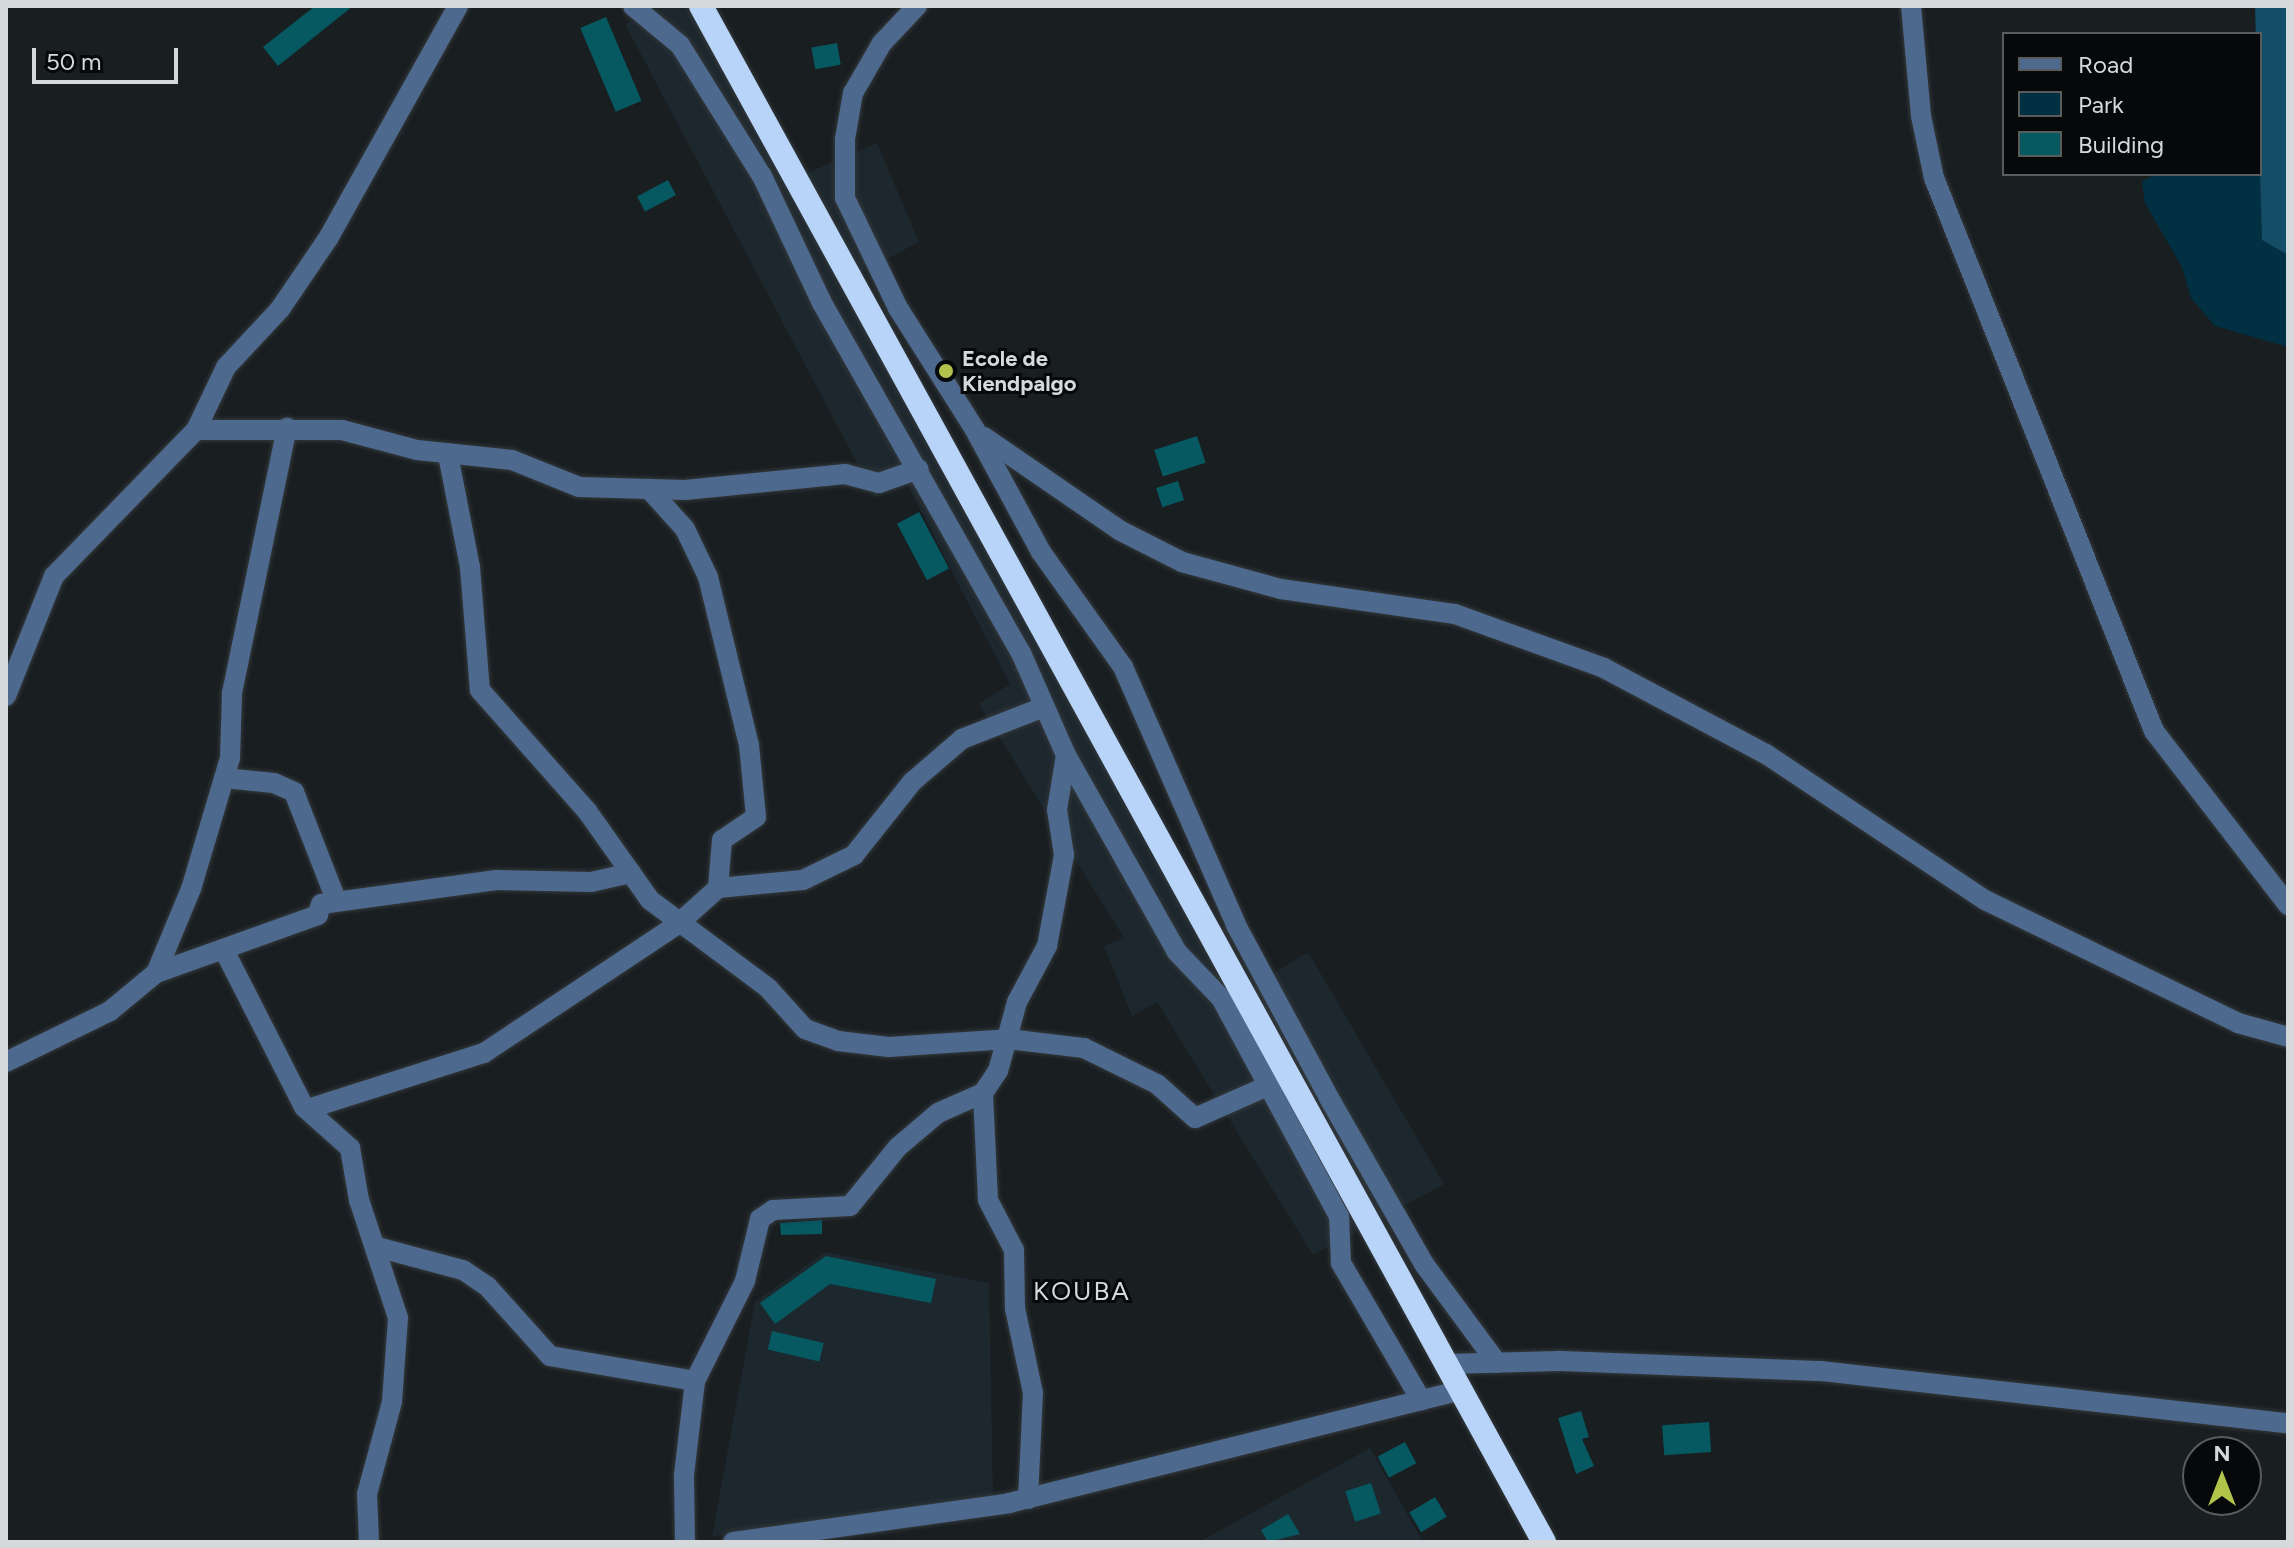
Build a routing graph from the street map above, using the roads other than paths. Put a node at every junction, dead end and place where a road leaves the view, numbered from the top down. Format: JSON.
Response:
{"nodes":[{"id":1,"x":458,"y":6,"type":"edge"},
{"id":2,"x":633,"y":6,"type":"edge"},
{"id":3,"x":701,"y":6,"type":"edge"},
{"id":4,"x":917,"y":6,"type":"edge"},
{"id":5,"x":1911,"y":6,"type":"edge"},
{"id":6,"x":287,"y":428,"type":"junction"},
{"id":7,"x":196,"y":430,"type":"junction"},
{"id":8,"x":975,"y":430,"type":"junction"},
{"id":9,"x":448,"y":455,"type":"junction"},
{"id":10,"x":919,"y":469,"type":"junction"},
{"id":11,"x":649,"y":489,"type":"junction"},
{"id":12,"x":6,"y":696,"type":"edge"},
{"id":13,"x":1041,"y":708,"type":"junction"},
{"id":14,"x":1066,"y":755,"type":"junction"},
{"id":15,"x":224,"y":778,"type":"junction"},
{"id":16,"x":631,"y":873,"type":"junction"},
{"id":17,"x":718,"y":888,"type":"junction"},
{"id":18,"x":336,"y":900,"type":"junction"},
{"id":19,"x":2288,"y":905,"type":"edge"},
{"id":20,"x":678,"y":924,"type":"junction"},
{"id":21,"x":225,"y":952,"type":"junction"},
{"id":22,"x":156,"y":973,"type":"junction"},
{"id":23,"x":2288,"y":1037,"type":"edge"},
{"id":24,"x":1008,"y":1039,"type":"junction"},
{"id":25,"x":6,"y":1062,"type":"edge"},
{"id":26,"x":1278,"y":1081,"type":"junction"},
{"id":27,"x":983,"y":1093,"type":"junction"},
{"id":28,"x":308,"y":1109,"type":"junction"},
{"id":29,"x":377,"y":1247,"type":"junction"},
{"id":30,"x":1497,"y":1363,"type":"junction"},
{"id":31,"x":1446,"y":1364,"type":"junction"},
{"id":32,"x":695,"y":1381,"type":"junction"},
{"id":33,"x":1461,"y":1390,"type":"junction"},
{"id":34,"x":1421,"y":1400,"type":"junction"},
{"id":35,"x":2288,"y":1423,"type":"edge"},
{"id":36,"x":1028,"y":1499,"type":"junction"},
{"id":37,"x":369,"y":1542,"type":"edge"},
{"id":38,"x":685,"y":1542,"type":"edge"},
{"id":39,"x":733,"y":1542,"type":"edge"},
{"id":40,"x":1544,"y":1542,"type":"edge"}],
"edges":[{"from":1,"to":7,"type":"street"},
{"from":2,"to":10,"type":"street"},
{"from":3,"to":26,"type":"highway"},
{"from":4,"to":8,"type":"street"},
{"from":5,"to":19,"type":"street"},
{"from":6,"to":7,"type":"street"},
{"from":6,"to":9,"type":"street"},
{"from":6,"to":15,"type":"street"},
{"from":7,"to":12,"type":"street"},
{"from":8,"to":23,"type":"street"},
{"from":8,"to":30,"type":"street"},
{"from":9,"to":11,"type":"street"},
{"from":9,"to":16,"type":"street"},
{"from":10,"to":11,"type":"street"},
{"from":10,"to":13,"type":"street"},
{"from":11,"to":17,"type":"street"},
{"from":13,"to":14,"type":"street"},
{"from":13,"to":17,"type":"street"},
{"from":14,"to":24,"type":"street"},
{"from":14,"to":26,"type":"street"},
{"from":15,"to":18,"type":"street"},
{"from":15,"to":22,"type":"street"},
{"from":16,"to":18,"type":"street"},
{"from":16,"to":20,"type":"street"},
{"from":17,"to":20,"type":"street"},
{"from":18,"to":21,"type":"street"},
{"from":20,"to":24,"type":"street"},
{"from":20,"to":28,"type":"street"},
{"from":21,"to":22,"type":"street"},
{"from":21,"to":28,"type":"street"},
{"from":22,"to":25,"type":"street"},
{"from":24,"to":26,"type":"street"},
{"from":24,"to":27,"type":"street"},
{"from":26,"to":31,"type":"highway"},
{"from":26,"to":34,"type":"street"},
{"from":27,"to":32,"type":"street"},
{"from":27,"to":36,"type":"street"},
{"from":28,"to":29,"type":"street"},
{"from":29,"to":32,"type":"street"},
{"from":29,"to":37,"type":"street"},
{"from":30,"to":31,"type":"street"},
{"from":30,"to":35,"type":"street"},
{"from":31,"to":33,"type":"highway"},
{"from":32,"to":38,"type":"street"},
{"from":33,"to":34,"type":"street"},
{"from":33,"to":40,"type":"highway"},
{"from":34,"to":36,"type":"street"},
{"from":36,"to":39,"type":"street"}]}
